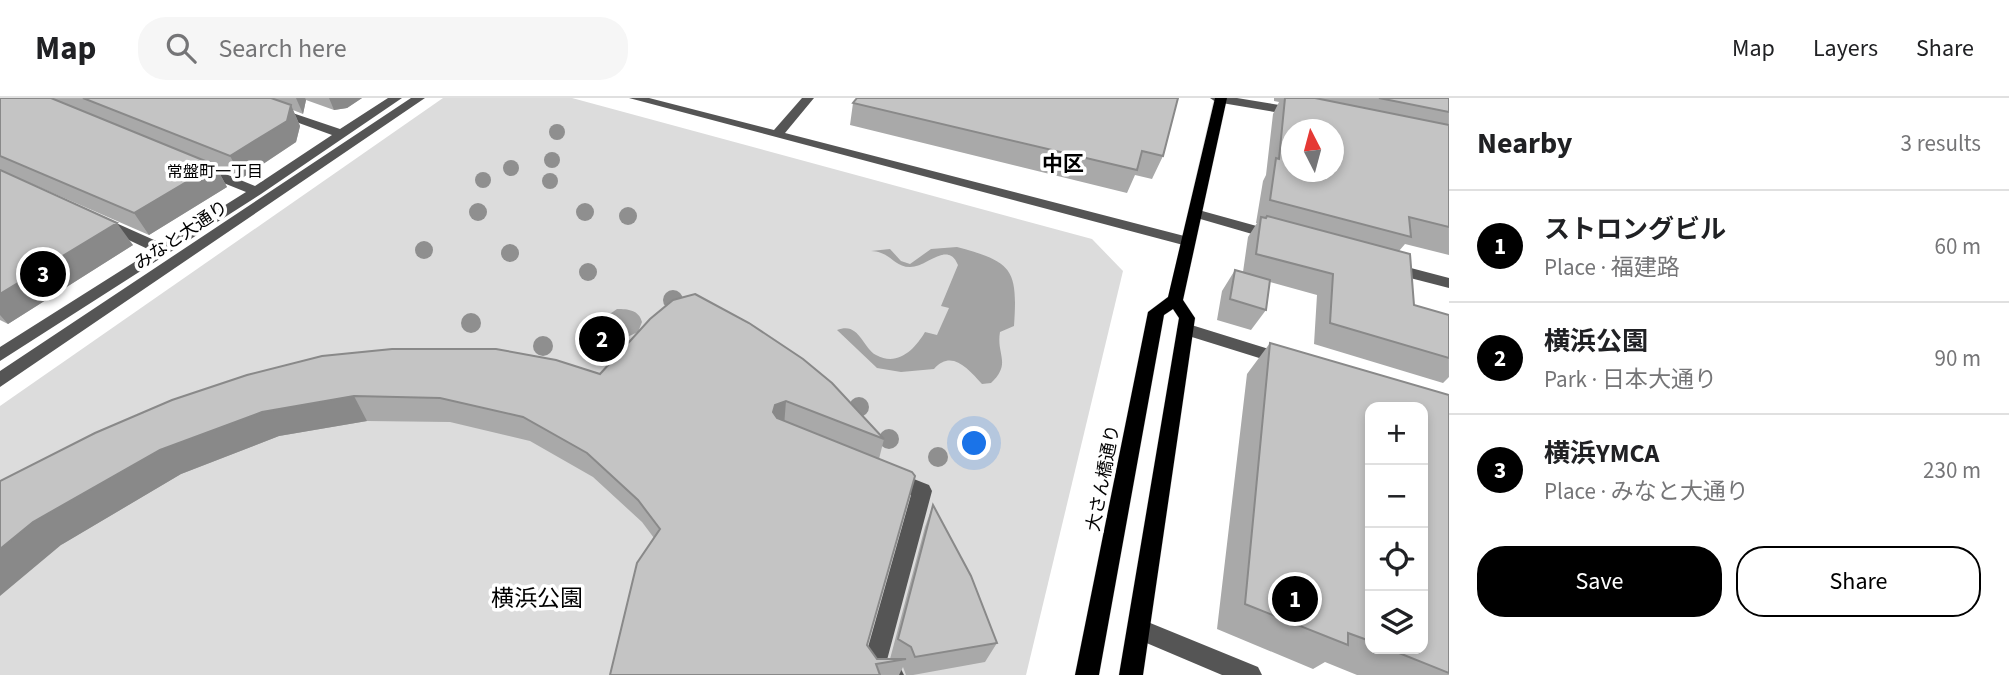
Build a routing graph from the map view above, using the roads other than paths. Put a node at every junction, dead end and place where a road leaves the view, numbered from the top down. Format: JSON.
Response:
{"nodes":[{"id":1,"x":236,"y":98,"type":"edge"},
{"id":2,"x":396,"y":98,"type":"edge"},
{"id":3,"x":419,"y":98,"type":"edge"},
{"id":4,"x":635,"y":98,"type":"edge"},
{"id":5,"x":808,"y":98,"type":"edge"},
{"id":6,"x":1219,"y":98,"type":"edge"},
{"id":7,"x":1305,"y":114,"type":"edge"},
{"id":8,"x":341,"y":134,"type":"junction"},
{"id":9,"x":777,"y":135,"type":"junction"},
{"id":10,"x":192,"y":165,"type":"edge"},
{"id":11,"x":933,"y":184,"type":"dead end"},
{"id":12,"x":256,"y":191,"type":"junction"},
{"id":13,"x":1010,"y":195,"type":"junction"},
{"id":14,"x":1195,"y":213,"type":"junction"},
{"id":15,"x":86,"y":215,"type":"edge"},
{"id":16,"x":1187,"y":241,"type":"junction"},
{"id":17,"x":1294,"y":241,"type":"edge"},
{"id":18,"x":163,"y":250,"type":"junction"},
{"id":19,"x":1372,"y":262,"type":"edge"},
{"id":20,"x":1449,"y":283,"type":"edge"},
{"id":21,"x":1175,"y":300,"type":"junction"},
{"id":22,"x":1185,"y":329,"type":"junction"},
{"id":23,"x":0,"y":355,"type":"edge"},
{"id":24,"x":1304,"y":365,"type":"edge"},
{"id":25,"x":0,"y":380,"type":"edge"},
{"id":26,"x":872,"y":471,"type":"edge"},
{"id":27,"x":1138,"y":629,"type":"junction"},
{"id":28,"x":892,"y":675,"type":"edge"},
{"id":29,"x":1087,"y":675,"type":"edge"},
{"id":30,"x":1131,"y":675,"type":"edge"},
{"id":31,"x":1250,"y":675,"type":"edge"}],
"edges":[{"from":1,"to":8,"type":"street"},
{"from":2,"to":8,"type":"street","name":"みなと大通り"},
{"from":3,"to":25,"type":"street","name":"みなと大通り"},
{"from":4,"to":9,"type":"street"},
{"from":5,"to":9,"type":"street"},
{"from":6,"to":7,"type":"street"},
{"from":6,"to":14,"type":"main road","name":"大さん橋通り"},
{"from":8,"to":12,"type":"street","name":"みなと大通り"},
{"from":9,"to":13,"type":"street"},
{"from":10,"to":12,"type":"street"},
{"from":11,"to":13,"type":"street"},
{"from":12,"to":18,"type":"street","name":"みなと大通り"},
{"from":13,"to":16,"type":"street"},
{"from":14,"to":16,"type":"main road","name":"大さん橋通り"},
{"from":14,"to":17,"type":"street"},
{"from":15,"to":18,"type":"street"},
{"from":16,"to":21,"type":"main road","name":"大さん橋通り"},
{"from":18,"to":23,"type":"street","name":"みなと大通り"},
{"from":19,"to":20,"type":"street"},
{"from":21,"to":22,"type":"main road"},
{"from":21,"to":29,"type":"main road","name":"大さん橋通り"},
{"from":22,"to":24,"type":"street"},
{"from":22,"to":27,"type":"main road"},
{"from":26,"to":28,"type":"street"},
{"from":27,"to":30,"type":"main road"},
{"from":27,"to":31,"type":"street"}]}
